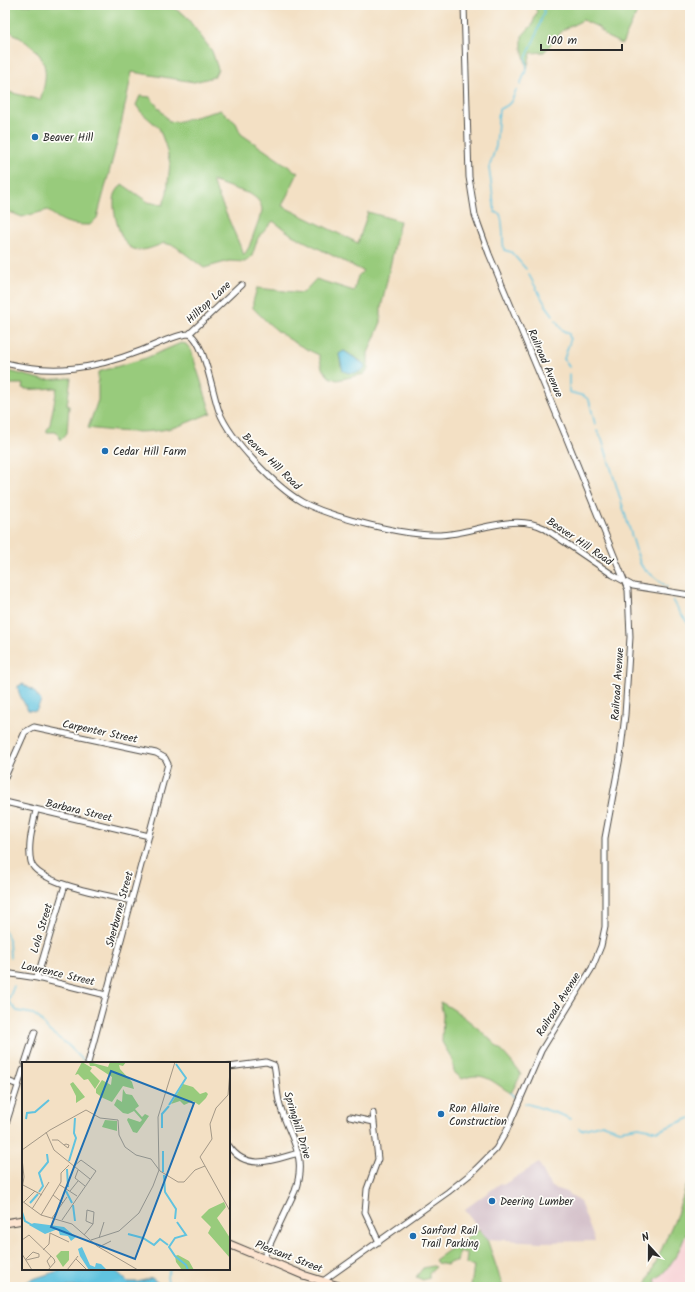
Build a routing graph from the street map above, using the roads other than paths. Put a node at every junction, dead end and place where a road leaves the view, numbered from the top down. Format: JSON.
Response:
{"nodes":[{"id":1,"x":464,"y":5,"type":"edge"},
{"id":2,"x":241,"y":285,"type":"dead end"},
{"id":3,"x":189,"y":334,"type":"junction"},
{"id":4,"x":5,"y":364,"type":"edge"},
{"id":5,"x":626,"y":583,"type":"junction"},
{"id":6,"x":690,"y":595,"type":"edge"},
{"id":7,"x":167,"y":760,"type":"joint"},
{"id":8,"x":5,"y":777,"type":"edge"},
{"id":9,"x":5,"y":802,"type":"edge"},
{"id":10,"x":36,"y":810,"type":"junction"},
{"id":11,"x":149,"y":836,"type":"junction"},
{"id":12,"x":65,"y":885,"type":"junction"},
{"id":13,"x":132,"y":901,"type":"junction"},
{"id":14,"x":5,"y":972,"type":"edge"},
{"id":15,"x":37,"y":978,"type":"junction"},
{"id":16,"x":106,"y":995,"type":"junction"},
{"id":17,"x":35,"y":1032,"type":"dead end"},
{"id":18,"x":25,"y":1062,"type":"edge"},
{"id":19,"x":88,"y":1062,"type":"edge"},
{"id":20,"x":230,"y":1067,"type":"edge"},
{"id":21,"x":22,"y":1073,"type":"edge"},
{"id":22,"x":5,"y":1080,"type":"edge"},
{"id":23,"x":18,"y":1085,"type":"junction"},
{"id":24,"x":373,"y":1112,"type":"dead end"},
{"id":25,"x":350,"y":1117,"type":"dead end"},
{"id":26,"x":374,"y":1122,"type":"junction"},
{"id":27,"x":5,"y":1127,"type":"edge"},
{"id":28,"x":230,"y":1147,"type":"edge"},
{"id":29,"x":298,"y":1153,"type":"junction"},
{"id":30,"x":22,"y":1220,"type":"edge"},
{"id":31,"x":5,"y":1223,"type":"edge"},
{"id":32,"x":379,"y":1242,"type":"junction"},
{"id":33,"x":230,"y":1244,"type":"edge"},
{"id":34,"x":263,"y":1259,"type":"junction"},
{"id":35,"x":323,"y":1281,"type":"junction"},
{"id":36,"x":342,"y":1287,"type":"edge"}],
"edges":[{"from":1,"to":5,"type":"street","name":"Railroad Avenue"},
{"from":2,"to":3,"type":"street","name":"Hilltop Lane"},
{"from":3,"to":4,"type":"street"},
{"from":3,"to":5,"type":"street","name":"Beaver Hill Road"},
{"from":5,"to":6,"type":"street","name":"Beaver Hill Road"},
{"from":5,"to":32,"type":"street","name":"Railroad Avenue"},
{"from":7,"to":8,"type":"street","name":"Carpenter Street"},
{"from":7,"to":11,"type":"street","name":"Sherburne Street"},
{"from":9,"to":10,"type":"street","name":"Barbara Street"},
{"from":10,"to":11,"type":"street","name":"Barbara Street"},
{"from":10,"to":12,"type":"street"},
{"from":11,"to":13,"type":"street","name":"Sherburne Street"},
{"from":12,"to":13,"type":"street"},
{"from":12,"to":15,"type":"street","name":"Lola Street"},
{"from":13,"to":16,"type":"street","name":"Sherburne Street"},
{"from":14,"to":15,"type":"street","name":"Lawrence Street"},
{"from":15,"to":16,"type":"street","name":"Lawrence Street"},
{"from":16,"to":19,"type":"street","name":"Sherburne Street"},
{"from":17,"to":18,"type":"street"},
{"from":20,"to":29,"type":"street","name":"Springhill Drive"},
{"from":21,"to":23,"type":"street"},
{"from":22,"to":23,"type":"street"},
{"from":23,"to":27,"type":"street"},
{"from":24,"to":26,"type":"street"},
{"from":25,"to":26,"type":"street"},
{"from":26,"to":32,"type":"street"},
{"from":28,"to":29,"type":"street"},
{"from":29,"to":34,"type":"street","name":"Springhill Drive"},
{"from":30,"to":31,"type":"main road"},
{"from":32,"to":35,"type":"street","name":"Railroad Avenue"},
{"from":33,"to":34,"type":"main road","name":"Pleasant Street"},
{"from":34,"to":35,"type":"main road","name":"Pleasant Street"},
{"from":35,"to":36,"type":"main road","name":"Pleasant Street"}]}
